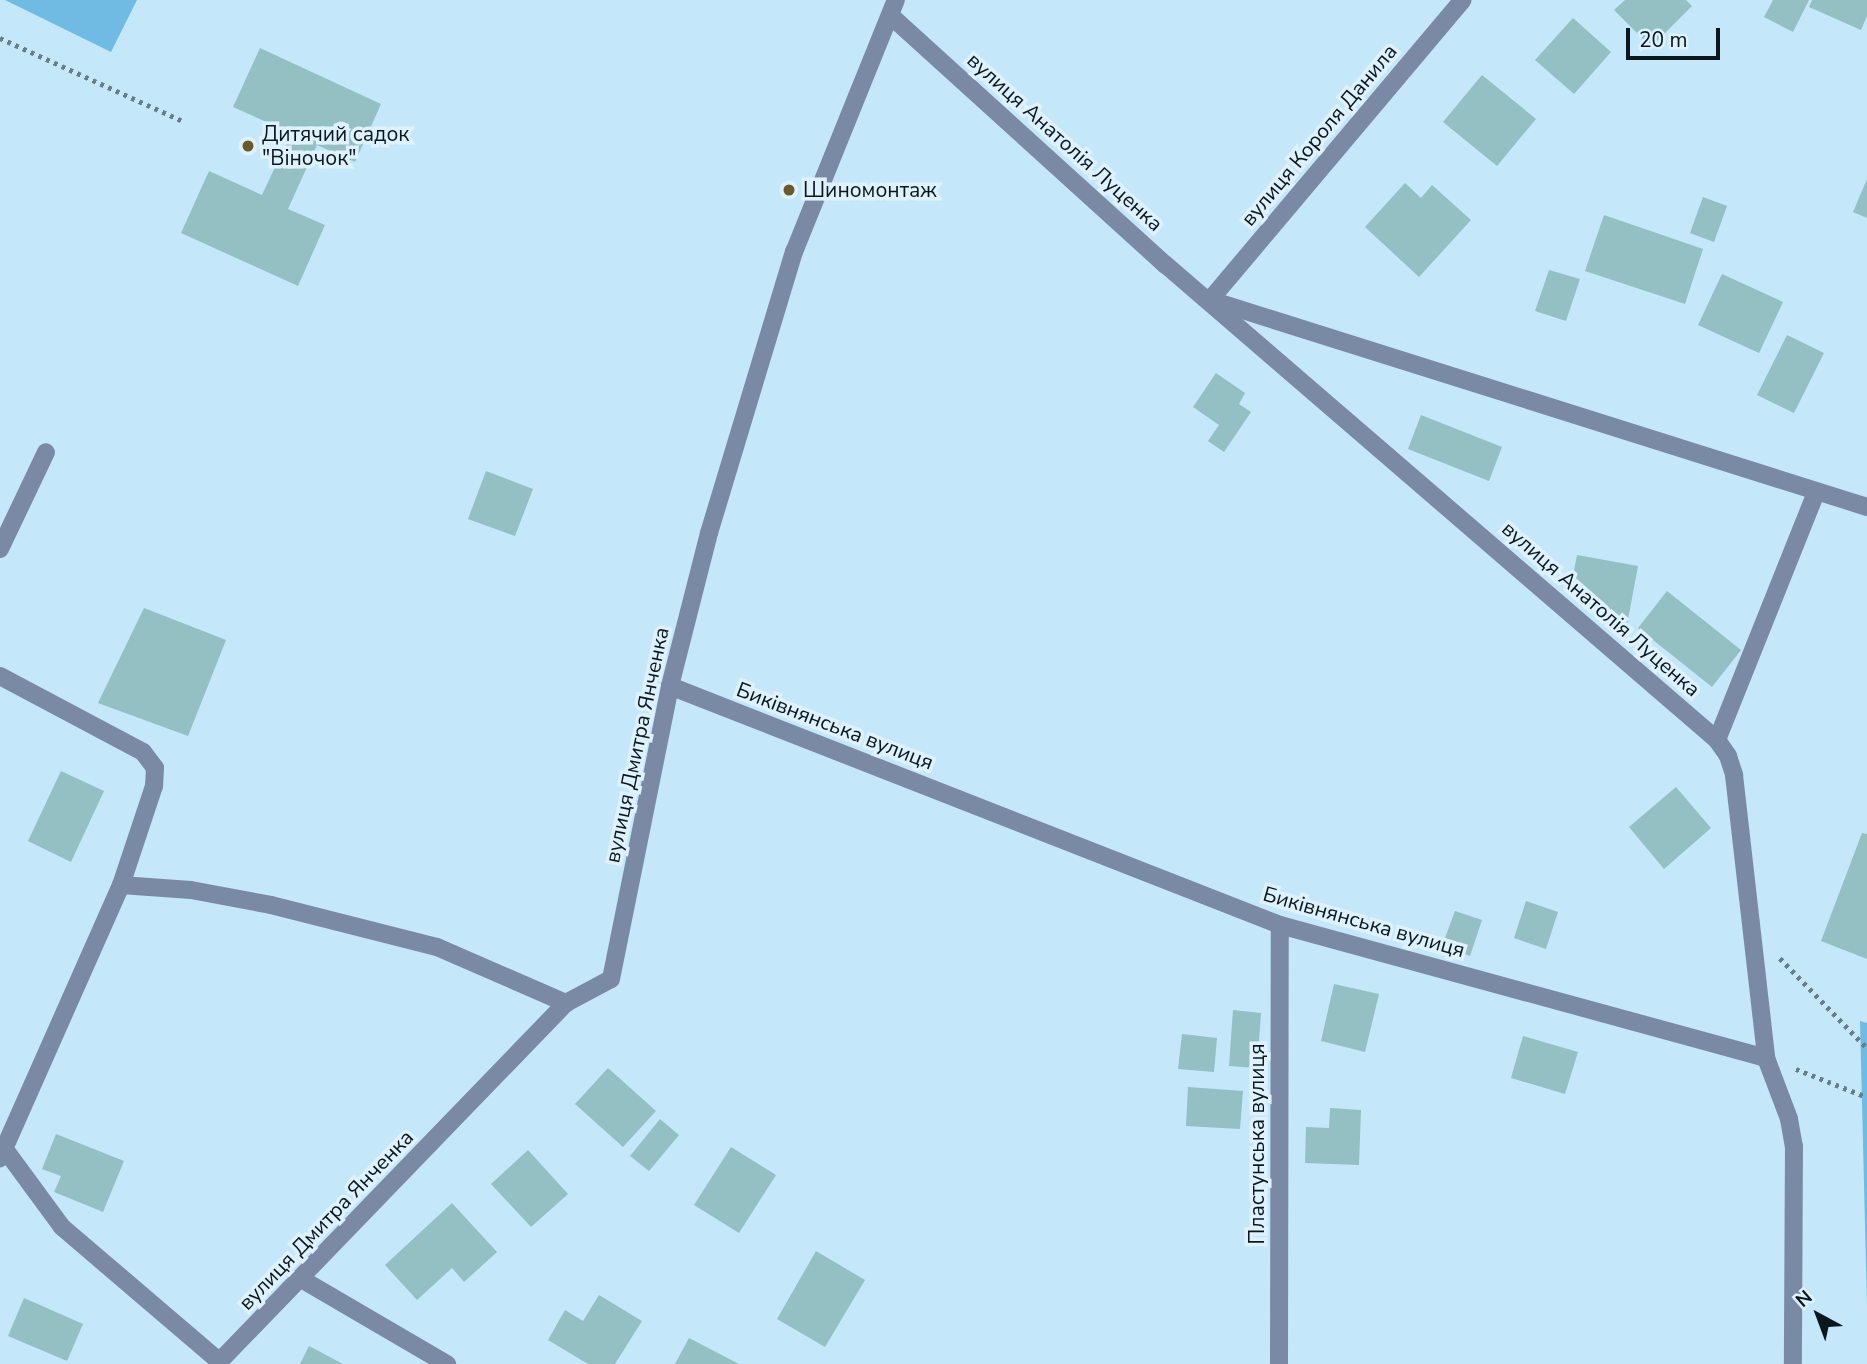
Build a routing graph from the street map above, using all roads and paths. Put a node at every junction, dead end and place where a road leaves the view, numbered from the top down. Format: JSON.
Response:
{"nodes":[{"id":1,"x":1463,"y":0,"type":"edge"},
{"id":2,"x":893,"y":8,"type":"edge"},
{"id":3,"x":0,"y":38,"type":"edge"},
{"id":4,"x":181,"y":120,"type":"dead end"},
{"id":5,"x":1210,"y":300,"type":"junction"},
{"id":6,"x":46,"y":452,"type":"dead end"},
{"id":7,"x":1816,"y":492,"type":"junction"},
{"id":8,"x":1867,"y":507,"type":"edge"},
{"id":9,"x":0,"y":549,"type":"edge"},
{"id":10,"x":0,"y":676,"type":"edge"},
{"id":11,"x":670,"y":686,"type":"junction"},
{"id":12,"x":1717,"y":740,"type":"junction"},
{"id":13,"x":121,"y":885,"type":"junction"},
{"id":14,"x":1280,"y":925,"type":"junction"},
{"id":15,"x":1753,"y":930,"type":"junction"},
{"id":16,"x":566,"y":1003,"type":"junction"},
{"id":17,"x":1867,"y":1048,"type":"edge"},
{"id":18,"x":1766,"y":1058,"type":"junction"},
{"id":19,"x":1867,"y":1097,"type":"edge"},
{"id":20,"x":2,"y":1153,"type":"edge"},
{"id":21,"x":303,"y":1280,"type":"junction"},
{"id":22,"x":218,"y":1362,"type":"edge"},
{"id":23,"x":447,"y":1364,"type":"edge"},
{"id":24,"x":1279,"y":1364,"type":"edge"},
{"id":25,"x":1793,"y":1364,"type":"edge"}],
"edges":[{"from":1,"to":5,"type":"street","name":"вулиця Короля Данила"},
{"from":2,"to":5,"type":"street","name":"вулиця Анатолія Луценка"},
{"from":2,"to":11,"type":"street","name":"вулиця Дмитра Янченка"},
{"from":3,"to":4,"type":"path"},
{"from":5,"to":7,"type":"street","name":"вулиця Анатолія Луценка"},
{"from":5,"to":12,"type":"street","name":"вулиця Анатолія Луценка"},
{"from":6,"to":9,"type":"street"},
{"from":7,"to":8,"type":"street","name":"вулиця Анатолія Луценка"},
{"from":7,"to":12,"type":"street"},
{"from":10,"to":13,"type":"street"},
{"from":11,"to":14,"type":"street","name":"Биківнянська вулиця"},
{"from":11,"to":16,"type":"street","name":"вулиця Дмитра Янченка"},
{"from":12,"to":15,"type":"street","name":"вулиця Анатолія Луценка"},
{"from":13,"to":16,"type":"street"},
{"from":13,"to":20,"type":"street"},
{"from":14,"to":18,"type":"street","name":"Биківнянська вулиця"},
{"from":14,"to":24,"type":"street","name":"Пластунська вулиця"},
{"from":15,"to":17,"type":"path"},
{"from":15,"to":18,"type":"street","name":"вулиця Анатолія Луценка"},
{"from":16,"to":21,"type":"street","name":"вулиця Дмитра Янченка"},
{"from":18,"to":19,"type":"path"},
{"from":18,"to":25,"type":"street"},
{"from":20,"to":22,"type":"street"},
{"from":21,"to":22,"type":"street","name":"вулиця Дмитра Янченка"},
{"from":21,"to":23,"type":"street"}]}
